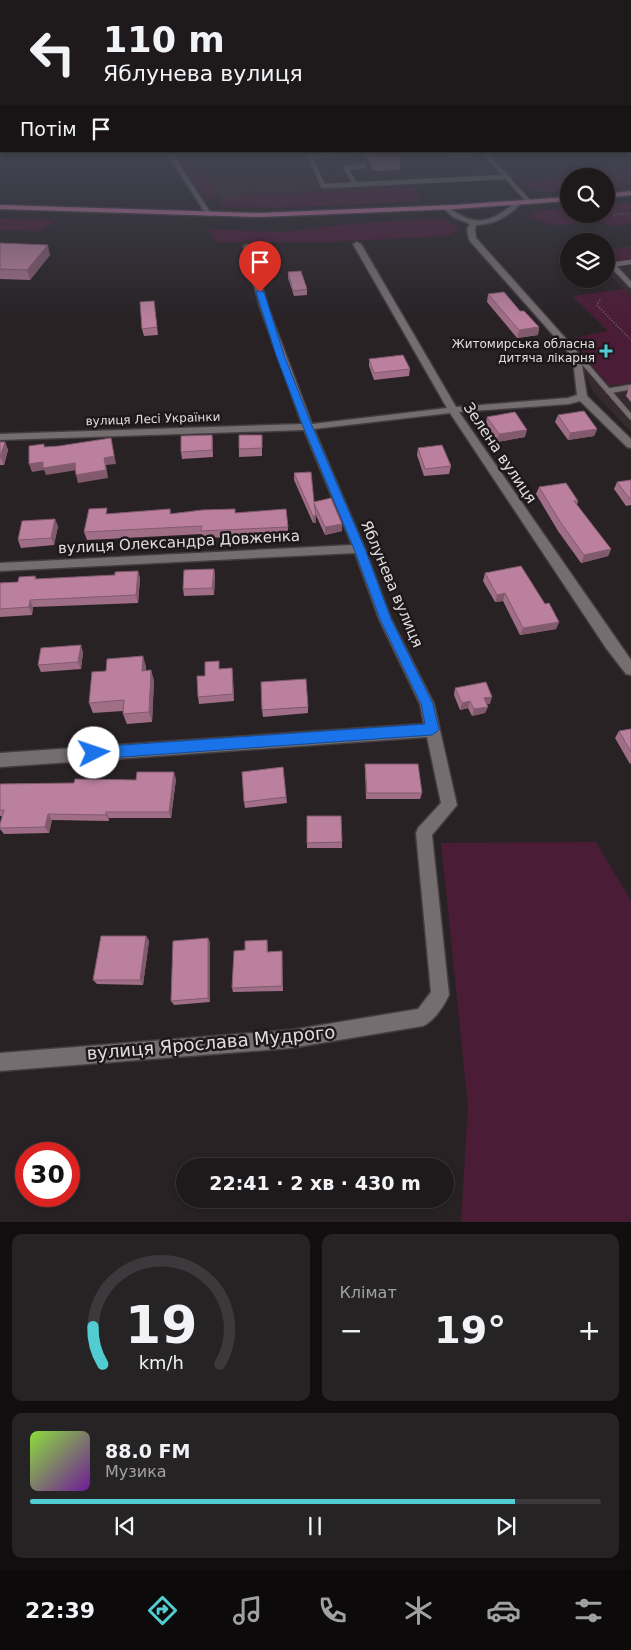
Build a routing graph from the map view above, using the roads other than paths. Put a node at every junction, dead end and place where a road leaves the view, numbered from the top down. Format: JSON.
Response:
{"nodes":[{"id":1,"x":203,"y":206,"type":"edge"},
{"id":2,"x":474,"y":206,"type":"edge"},
{"id":3,"x":514,"y":206,"type":"edge"},
{"id":4,"x":0,"y":207,"type":"edge"},
{"id":5,"x":446,"y":208,"type":"junction"},
{"id":6,"x":209,"y":215,"type":"junction"},
{"id":7,"x":474,"y":223,"type":"junction"},
{"id":8,"x":357,"y":244,"type":"dead end"},
{"id":9,"x":248,"y":246,"type":"dead end"},
{"id":10,"x":631,"y":262,"type":"edge"},
{"id":11,"x":631,"y":285,"type":"edge"},
{"id":12,"x":577,"y":359,"type":"junction"},
{"id":13,"x":631,"y":387,"type":"edge"},
{"id":14,"x":608,"y":391,"type":"junction"},
{"id":15,"x":582,"y":397,"type":"junction"},
{"id":16,"x":454,"y":410,"type":"junction"},
{"id":17,"x":631,"y":416,"type":"edge"},
{"id":18,"x":308,"y":426,"type":"junction"},
{"id":19,"x":0,"y":437,"type":"edge"},
{"id":20,"x":631,"y":445,"type":"edge"},
{"id":21,"x":359,"y":549,"type":"junction"},
{"id":22,"x":0,"y":567,"type":"edge"},
{"id":23,"x":631,"y":670,"type":"edge"},
{"id":24,"x":432,"y":730,"type":"junction"},
{"id":25,"x":0,"y":760,"type":"edge"},
{"id":26,"x":440,"y":995,"type":"joint"},
{"id":27,"x":0,"y":1062,"type":"edge"}],
"edges":[{"from":1,"to":6,"type":"street"},
{"from":2,"to":5,"type":"main road"},
{"from":3,"to":7,"type":"street"},
{"from":4,"to":6,"type":"main road"},
{"from":5,"to":6,"type":"main road"},
{"from":5,"to":7,"type":"street"},
{"from":7,"to":12,"type":"street"},
{"from":8,"to":16,"type":"street","name":"Зелена вулиця"},
{"from":9,"to":18,"type":"street","name":"Яблунева вулиця"},
{"from":10,"to":11,"type":"lane"},
{"from":12,"to":14,"type":"lane"},
{"from":12,"to":15,"type":"street"},
{"from":13,"to":14,"type":"lane"},
{"from":14,"to":17,"type":"lane"},
{"from":15,"to":16,"type":"street","name":"вулиця Лесі Українки"},
{"from":15,"to":20,"type":"street"},
{"from":16,"to":18,"type":"street","name":"вулиця Лесі Українки"},
{"from":16,"to":23,"type":"street","name":"Зелена вулиця"},
{"from":18,"to":19,"type":"street","name":"вулиця Лесі Українки"},
{"from":18,"to":21,"type":"street","name":"Яблунева вулиця"},
{"from":21,"to":22,"type":"street","name":"вулиця Олександра Довженка"},
{"from":21,"to":24,"type":"street","name":"Яблунева вулиця"},
{"from":24,"to":25,"type":"street"},
{"from":24,"to":26,"type":"street","name":"Яблунева вулиця"},
{"from":26,"to":27,"type":"street","name":"вулиця Ярослава Мудрого"}]}
